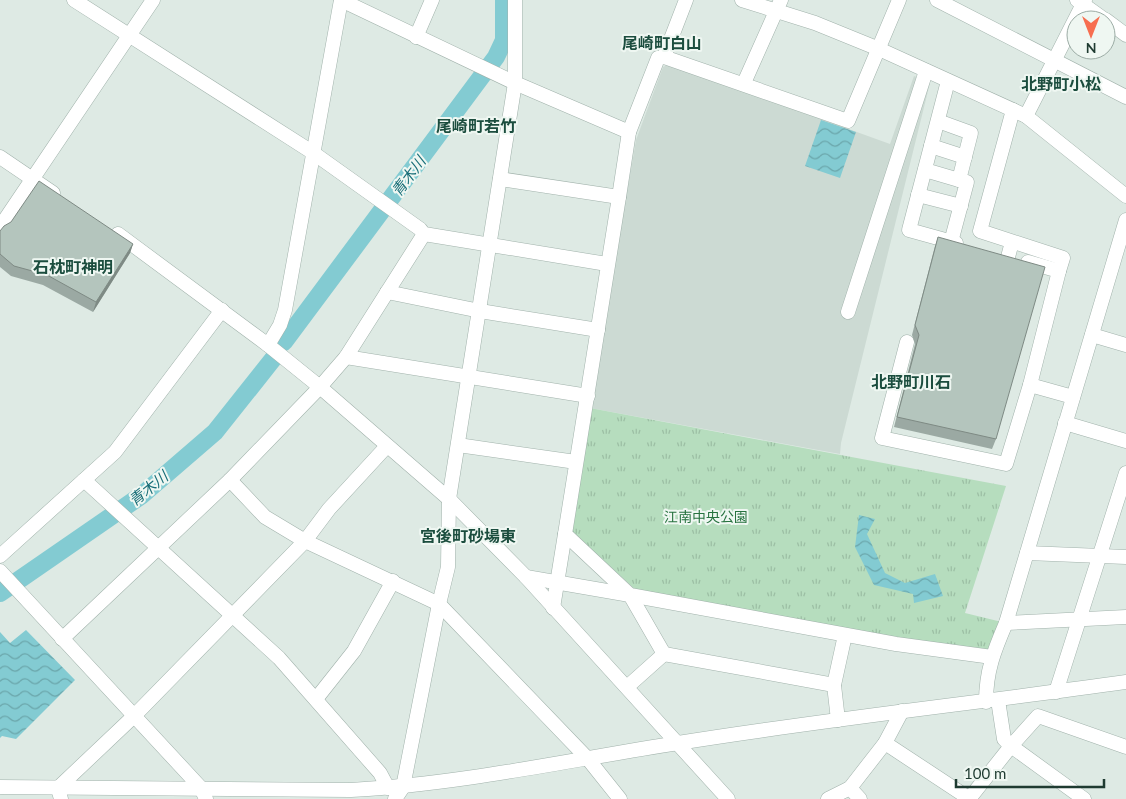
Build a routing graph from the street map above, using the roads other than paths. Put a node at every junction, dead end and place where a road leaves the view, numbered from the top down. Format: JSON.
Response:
{"nodes":[{"id":1,"x":74,"y":0,"type":"edge"},
{"id":2,"x":153,"y":0,"type":"edge"},
{"id":3,"x":341,"y":0,"type":"edge"},
{"id":4,"x":432,"y":0,"type":"edge"},
{"id":5,"x":515,"y":0,"type":"edge"},
{"id":6,"x":686,"y":0,"type":"edge"},
{"id":7,"x":742,"y":0,"type":"edge"},
{"id":8,"x":899,"y":0,"type":"edge"},
{"id":9,"x":937,"y":0,"type":"edge"},
{"id":10,"x":1082,"y":1,"type":"edge"},
{"id":11,"x":779,"y":5,"type":"edge"},
{"id":12,"x":1093,"y":10,"type":"edge"},
{"id":13,"x":129,"y":35,"type":"junction"},
{"id":14,"x":416,"y":37,"type":"junction"},
{"id":15,"x":879,"y":49,"type":"junction"},
{"id":16,"x":664,"y":57,"type":"junction"},
{"id":17,"x":1054,"y":58,"type":"junction"},
{"id":18,"x":926,"y":71,"type":"junction"},
{"id":19,"x":948,"y":81,"type":"junction"},
{"id":20,"x":515,"y":83,"type":"junction"},
{"id":21,"x":744,"y":83,"type":"junction"},
{"id":22,"x":1126,"y":96,"type":"edge"},
{"id":23,"x":1013,"y":110,"type":"junction"},
{"id":24,"x":1026,"y":116,"type":"junction"},
{"id":25,"x":938,"y":121,"type":"junction"},
{"id":26,"x":629,"y":132,"type":"junction"},
{"id":27,"x":931,"y":146,"type":"junction"},
{"id":28,"x":312,"y":152,"type":"junction"},
{"id":29,"x":0,"y":157,"type":"edge"},
{"id":30,"x":965,"y":157,"type":"junction"},
{"id":31,"x":925,"y":170,"type":"junction"},
{"id":32,"x":500,"y":178,"type":"junction"},
{"id":33,"x":33,"y":180,"type":"junction"},
{"id":34,"x":959,"y":180,"type":"junction"},
{"id":35,"x":918,"y":196,"type":"junction"},
{"id":36,"x":1126,"y":196,"type":"edge"},
{"id":37,"x":619,"y":197,"type":"junction"},
{"id":38,"x":65,"y":200,"type":"edge"},
{"id":39,"x":960,"y":206,"type":"junction"},
{"id":40,"x":1126,"y":220,"type":"edge"},
{"id":41,"x":105,"y":226,"type":"edge"},
{"id":42,"x":0,"y":227,"type":"edge"},
{"id":43,"x":424,"y":234,"type":"junction"},
{"id":44,"x":951,"y":242,"type":"junction"},
{"id":45,"x":1012,"y":242,"type":"junction"},
{"id":46,"x":489,"y":245,"type":"junction"},
{"id":47,"x":970,"y":247,"type":"edge"},
{"id":48,"x":607,"y":264,"type":"junction"},
{"id":49,"x":1060,"y":271,"type":"junction"},
{"id":50,"x":387,"y":292,"type":"junction"},
{"id":51,"x":222,"y":310,"type":"junction"},
{"id":52,"x":480,"y":311,"type":"junction"},
{"id":53,"x":848,"y":312,"type":"dead end"},
{"id":54,"x":598,"y":330,"type":"junction"},
{"id":55,"x":1092,"y":335,"type":"junction"},
{"id":56,"x":907,"y":342,"type":"dead end"},
{"id":57,"x":268,"y":345,"type":"junction"},
{"id":58,"x":1126,"y":345,"type":"edge"},
{"id":59,"x":346,"y":357,"type":"junction"},
{"id":60,"x":470,"y":376,"type":"junction"},
{"id":61,"x":1030,"y":385,"type":"junction"},
{"id":62,"x":320,"y":387,"type":"junction"},
{"id":63,"x":588,"y":396,"type":"junction"},
{"id":64,"x":1072,"y":397,"type":"junction"},
{"id":65,"x":1065,"y":422,"type":"junction"},
{"id":66,"x":1126,"y":441,"type":"edge"},
{"id":67,"x":458,"y":445,"type":"junction"},
{"id":68,"x":387,"y":446,"type":"junction"},
{"id":69,"x":576,"y":462,"type":"junction"},
{"id":70,"x":1126,"y":474,"type":"edge"},
{"id":71,"x":84,"y":480,"type":"junction"},
{"id":72,"x":230,"y":480,"type":"junction"},
{"id":73,"x":449,"y":499,"type":"junction"},
{"id":74,"x":565,"y":534,"type":"junction"},
{"id":75,"x":305,"y":541,"type":"junction"},
{"id":76,"x":157,"y":549,"type":"junction"},
{"id":77,"x":1026,"y":553,"type":"junction"},
{"id":78,"x":0,"y":556,"type":"edge"},
{"id":79,"x":1100,"y":556,"type":"junction"},
{"id":80,"x":1126,"y":557,"type":"edge"},
{"id":81,"x":526,"y":577,"type":"junction"},
{"id":82,"x":6,"y":580,"type":"edge"},
{"id":83,"x":393,"y":581,"type":"junction"},
{"id":84,"x":557,"y":583,"type":"junction"},
{"id":85,"x":630,"y":595,"type":"junction"},
{"id":86,"x":438,"y":604,"type":"junction"},
{"id":87,"x":553,"y":608,"type":"junction"},
{"id":88,"x":232,"y":616,"type":"junction"},
{"id":89,"x":1126,"y":617,"type":"edge"},
{"id":90,"x":1080,"y":620,"type":"junction"},
{"id":91,"x":1006,"y":623,"type":"junction"},
{"id":92,"x":845,"y":635,"type":"junction"},
{"id":93,"x":62,"y":639,"type":"junction"},
{"id":94,"x":664,"y":654,"type":"junction"},
{"id":95,"x":992,"y":658,"type":"junction"},
{"id":96,"x":1126,"y":682,"type":"edge"},
{"id":97,"x":834,"y":685,"type":"junction"},
{"id":98,"x":627,"y":687,"type":"junction"},
{"id":99,"x":1056,"y":692,"type":"junction"},
{"id":100,"x":316,"y":699,"type":"junction"},
{"id":101,"x":992,"y":701,"type":"junction"},
{"id":102,"x":902,"y":711,"type":"junction"},
{"id":103,"x":134,"y":716,"type":"junction"},
{"id":104,"x":838,"y":720,"type":"junction"},
{"id":105,"x":678,"y":743,"type":"junction"},
{"id":106,"x":885,"y":743,"type":"junction"},
{"id":107,"x":1011,"y":746,"type":"junction"},
{"id":108,"x":1126,"y":747,"type":"edge"},
{"id":109,"x":588,"y":759,"type":"junction"},
{"id":110,"x":0,"y":787,"type":"edge"},
{"id":111,"x":403,"y":787,"type":"junction"},
{"id":112,"x":850,"y":788,"type":"junction"},
{"id":113,"x":352,"y":790,"type":"junction"},
{"id":114,"x":37,"y":793,"type":"edge"},
{"id":115,"x":59,"y":794,"type":"edge"},
{"id":116,"x":203,"y":794,"type":"edge"},
{"id":117,"x":392,"y":794,"type":"edge"},
{"id":118,"x":340,"y":799,"type":"edge"},
{"id":119,"x":410,"y":799,"type":"edge"},
{"id":120,"x":620,"y":799,"type":"edge"},
{"id":121,"x":728,"y":799,"type":"edge"},
{"id":122,"x":828,"y":799,"type":"edge"},
{"id":123,"x":860,"y":799,"type":"edge"},
{"id":124,"x":970,"y":799,"type":"edge"},
{"id":125,"x":1084,"y":799,"type":"edge"}],
"edges":[{"from":1,"to":13,"type":"street"},
{"from":2,"to":13,"type":"street"},
{"from":3,"to":14,"type":"street"},
{"from":3,"to":28,"type":"street"},
{"from":4,"to":14,"type":"street"},
{"from":5,"to":20,"type":"street"},
{"from":6,"to":16,"type":"street"},
{"from":7,"to":11,"type":"street"},
{"from":8,"to":15,"type":"street"},
{"from":9,"to":17,"type":"street"},
{"from":10,"to":12,"type":"street"},
{"from":10,"to":17,"type":"street"},
{"from":11,"to":15,"type":"street"},
{"from":11,"to":21,"type":"street"},
{"from":13,"to":28,"type":"street"},
{"from":13,"to":33,"type":"street"},
{"from":14,"to":20,"type":"street"},
{"from":15,"to":18,"type":"street"},
{"from":15,"to":21,"type":"street"},
{"from":16,"to":21,"type":"street"},
{"from":16,"to":26,"type":"street"},
{"from":17,"to":22,"type":"street"},
{"from":17,"to":24,"type":"street"},
{"from":18,"to":19,"type":"street"},
{"from":18,"to":53,"type":"street"},
{"from":19,"to":23,"type":"street"},
{"from":19,"to":25,"type":"street"},
{"from":20,"to":26,"type":"street"},
{"from":20,"to":32,"type":"street"},
{"from":23,"to":24,"type":"street"},
{"from":23,"to":45,"type":"street"},
{"from":24,"to":36,"type":"street"},
{"from":25,"to":27,"type":"street"},
{"from":25,"to":30,"type":"street"},
{"from":26,"to":37,"type":"street"},
{"from":27,"to":30,"type":"street"},
{"from":27,"to":31,"type":"street"},
{"from":28,"to":43,"type":"street"},
{"from":28,"to":57,"type":"street"},
{"from":29,"to":33,"type":"street"},
{"from":30,"to":34,"type":"street"},
{"from":31,"to":34,"type":"street"},
{"from":31,"to":35,"type":"street"},
{"from":32,"to":37,"type":"street"},
{"from":32,"to":46,"type":"street"},
{"from":33,"to":38,"type":"street"},
{"from":33,"to":42,"type":"street"},
{"from":34,"to":39,"type":"street"},
{"from":35,"to":39,"type":"street"},
{"from":35,"to":44,"type":"street"},
{"from":37,"to":48,"type":"street"},
{"from":39,"to":44,"type":"street"},
{"from":40,"to":55,"type":"street"},
{"from":41,"to":51,"type":"street"},
{"from":43,"to":46,"type":"street"},
{"from":43,"to":50,"type":"street"},
{"from":44,"to":47,"type":"street"},
{"from":45,"to":49,"type":"street"},
{"from":45,"to":49,"type":"street"},
{"from":46,"to":48,"type":"street"},
{"from":46,"to":52,"type":"street"},
{"from":48,"to":54,"type":"street"},
{"from":49,"to":61,"type":"street"},
{"from":50,"to":52,"type":"street"},
{"from":50,"to":59,"type":"street"},
{"from":51,"to":57,"type":"street"},
{"from":51,"to":71,"type":"street"},
{"from":52,"to":54,"type":"street"},
{"from":52,"to":60,"type":"street"},
{"from":54,"to":63,"type":"street"},
{"from":55,"to":58,"type":"street"},
{"from":55,"to":64,"type":"street"},
{"from":56,"to":61,"type":"street"},
{"from":57,"to":62,"type":"street"},
{"from":59,"to":60,"type":"street"},
{"from":59,"to":62,"type":"street"},
{"from":60,"to":63,"type":"street"},
{"from":60,"to":67,"type":"street"},
{"from":61,"to":64,"type":"street"},
{"from":62,"to":68,"type":"street"},
{"from":62,"to":72,"type":"street"},
{"from":63,"to":69,"type":"street"},
{"from":64,"to":65,"type":"street"},
{"from":65,"to":66,"type":"street"},
{"from":65,"to":77,"type":"street"},
{"from":67,"to":69,"type":"street"},
{"from":67,"to":73,"type":"street"},
{"from":68,"to":73,"type":"street"},
{"from":68,"to":75,"type":"street"},
{"from":69,"to":74,"type":"street"},
{"from":70,"to":79,"type":"street"},
{"from":71,"to":76,"type":"street"},
{"from":71,"to":78,"type":"street"},
{"from":72,"to":75,"type":"street"},
{"from":72,"to":76,"type":"street"},
{"from":73,"to":81,"type":"street"},
{"from":73,"to":86,"type":"street"},
{"from":74,"to":84,"type":"street"},
{"from":74,"to":85,"type":"street"},
{"from":75,"to":83,"type":"street"},
{"from":75,"to":88,"type":"street"},
{"from":76,"to":88,"type":"street"},
{"from":76,"to":93,"type":"street"},
{"from":77,"to":79,"type":"street"},
{"from":77,"to":91,"type":"street"},
{"from":79,"to":80,"type":"street"},
{"from":79,"to":90,"type":"street"},
{"from":81,"to":84,"type":"street"},
{"from":81,"to":87,"type":"street"},
{"from":82,"to":93,"type":"street"},
{"from":83,"to":86,"type":"street"},
{"from":83,"to":100,"type":"street"},
{"from":84,"to":85,"type":"street"},
{"from":84,"to":87,"type":"street"},
{"from":85,"to":92,"type":"street"},
{"from":85,"to":94,"type":"street"},
{"from":86,"to":109,"type":"street"},
{"from":86,"to":111,"type":"street"},
{"from":87,"to":98,"type":"street"},
{"from":88,"to":100,"type":"street"},
{"from":88,"to":103,"type":"street"},
{"from":89,"to":90,"type":"street"},
{"from":90,"to":91,"type":"street"},
{"from":90,"to":99,"type":"street"},
{"from":91,"to":95,"type":"street"},
{"from":92,"to":95,"type":"street"},
{"from":92,"to":97,"type":"street"},
{"from":93,"to":103,"type":"street"},
{"from":94,"to":97,"type":"street"},
{"from":94,"to":98,"type":"street"},
{"from":95,"to":101,"type":"street"},
{"from":96,"to":99,"type":"street"},
{"from":97,"to":104,"type":"street"},
{"from":98,"to":105,"type":"street"},
{"from":99,"to":101,"type":"street"},
{"from":100,"to":117,"type":"street"},
{"from":101,"to":102,"type":"street"},
{"from":101,"to":107,"type":"street"},
{"from":102,"to":104,"type":"street"},
{"from":102,"to":106,"type":"street"},
{"from":103,"to":115,"type":"street"},
{"from":103,"to":116,"type":"street"},
{"from":104,"to":105,"type":"street"},
{"from":105,"to":109,"type":"street"},
{"from":105,"to":121,"type":"street"},
{"from":106,"to":112,"type":"street"},
{"from":106,"to":124,"type":"street"},
{"from":107,"to":108,"type":"street"},
{"from":107,"to":124,"type":"street"},
{"from":107,"to":125,"type":"street"},
{"from":109,"to":111,"type":"street"},
{"from":109,"to":120,"type":"street"},
{"from":110,"to":114,"type":"street"},
{"from":111,"to":117,"type":"street"},
{"from":111,"to":119,"type":"street"},
{"from":112,"to":122,"type":"street"},
{"from":112,"to":123,"type":"street"},
{"from":113,"to":116,"type":"street"},
{"from":113,"to":117,"type":"street"},
{"from":113,"to":118,"type":"street"},
{"from":114,"to":115,"type":"street"},
{"from":115,"to":116,"type":"street"}]}
